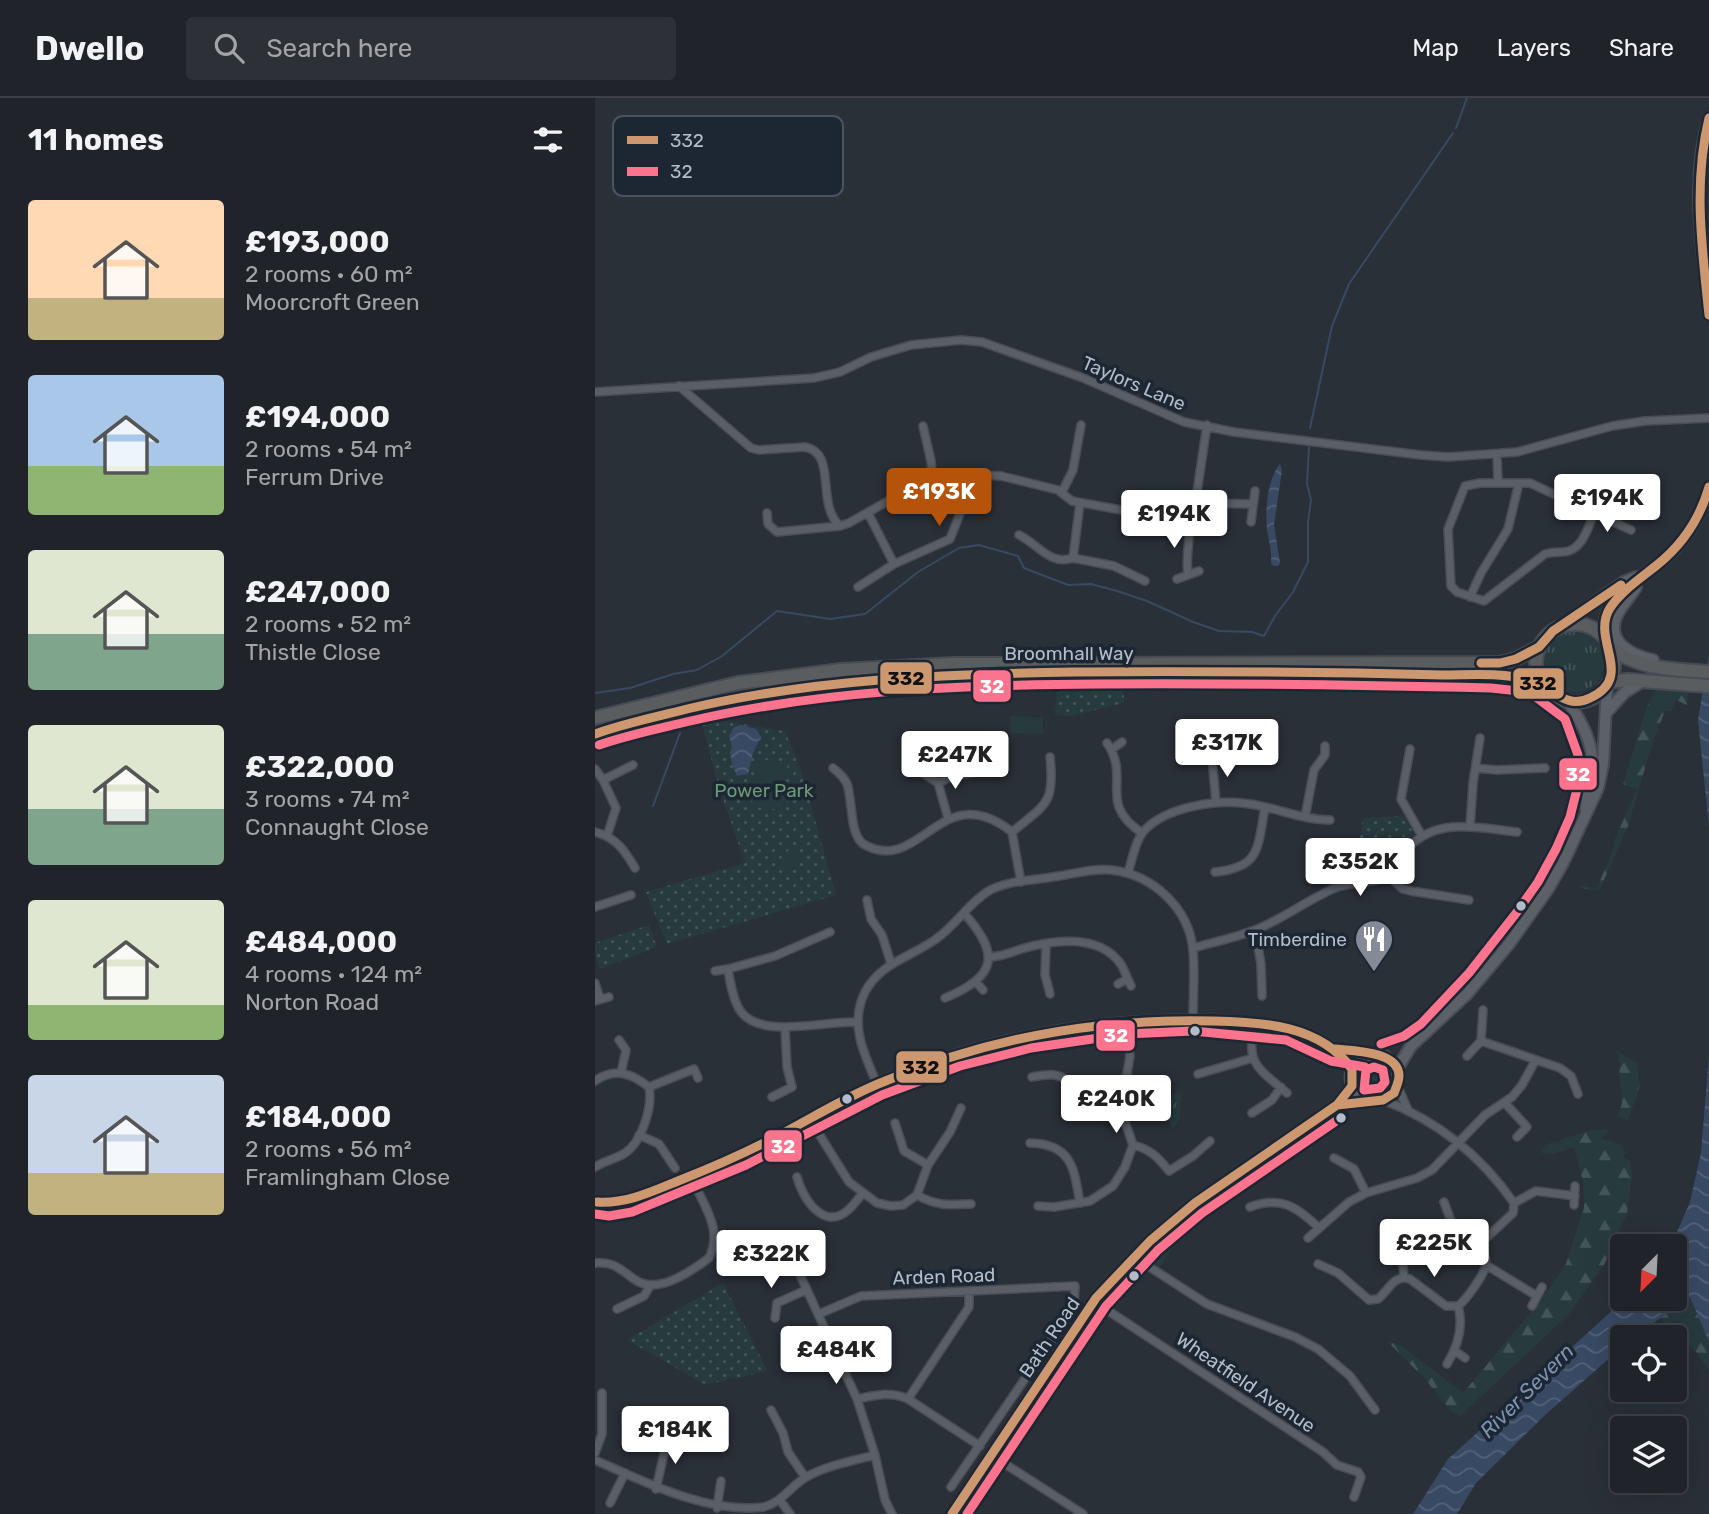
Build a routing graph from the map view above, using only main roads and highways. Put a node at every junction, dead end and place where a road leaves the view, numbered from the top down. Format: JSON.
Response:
{"nodes":[{"id":1,"x":1709,"y":118,"type":"edge"},
{"id":2,"x":1708,"y":300,"type":"edge"},
{"id":3,"x":1709,"y":315,"type":"edge"},
{"id":4,"x":1709,"y":487,"type":"edge"},
{"id":5,"x":1643,"y":575,"type":"junction"},
{"id":6,"x":1557,"y":628,"type":"junction"},
{"id":7,"x":1603,"y":635,"type":"junction"},
{"id":8,"x":1539,"y":648,"type":"junction"},
{"id":9,"x":1610,"y":648,"type":"junction"},
{"id":10,"x":1674,"y":666,"type":"junction"},
{"id":11,"x":1709,"y":671,"type":"edge"},
{"id":12,"x":1643,"y":681,"type":"junction"},
{"id":13,"x":1608,"y":684,"type":"junction"},
{"id":14,"x":1709,"y":686,"type":"edge"},
{"id":15,"x":1547,"y":689,"type":"junction"},
{"id":16,"x":1568,"y":702,"type":"junction"},
{"id":17,"x":1606,"y":714,"type":"junction"},
{"id":18,"x":595,"y":718,"type":"edge"},
{"id":19,"x":595,"y":734,"type":"edge"},
{"id":20,"x":1586,"y":812,"type":"junction"},
{"id":21,"x":1412,"y":1046,"type":"junction"},
{"id":22,"x":1385,"y":1056,"type":"junction"},
{"id":23,"x":1397,"y":1069,"type":"junction"},
{"id":24,"x":1352,"y":1086,"type":"junction"},
{"id":25,"x":1367,"y":1100,"type":"junction"},
{"id":26,"x":1337,"y":1104,"type":"junction"},
{"id":27,"x":952,"y":1514,"type":"edge"}],
"edges":[{"from":1,"to":2,"type":"main road"},
{"from":2,"to":3,"type":"main road"},
{"from":4,"to":5,"type":"main road"},
{"from":5,"to":6,"type":"main road"},
{"from":5,"to":7,"type":"main road"},
{"from":5,"to":10,"type":"main road"},
{"from":6,"to":7,"type":"highway"},
{"from":6,"to":8,"type":"highway"},
{"from":7,"to":9,"type":"highway"},
{"from":8,"to":15,"type":"highway"},
{"from":8,"to":18,"type":"highway","name":"Broomhall Way"},
{"from":9,"to":10,"type":"highway"},
{"from":9,"to":13,"type":"highway"},
{"from":10,"to":11,"type":"highway"},
{"from":12,"to":13,"type":"highway"},
{"from":12,"to":14,"type":"highway"},
{"from":12,"to":17,"type":"main road"},
{"from":13,"to":16,"type":"highway"},
{"from":13,"to":17,"type":"main road"},
{"from":15,"to":16,"type":"highway"},
{"from":15,"to":19,"type":"highway","name":"Broomhall Way"},
{"from":16,"to":20,"type":"main road"},
{"from":17,"to":20,"type":"main road"},
{"from":20,"to":21,"type":"main road"},
{"from":21,"to":22,"type":"main road"},
{"from":21,"to":23,"type":"main road"},
{"from":22,"to":23,"type":"main road"},
{"from":22,"to":24,"type":"main road"},
{"from":23,"to":25,"type":"main road","name":"Bath Road"},
{"from":24,"to":25,"type":"main road"},
{"from":24,"to":26,"type":"main road","name":"Bath Road"},
{"from":25,"to":26,"type":"main road","name":"Bath Road"},
{"from":26,"to":27,"type":"main road","name":"Bath Road"}]}
